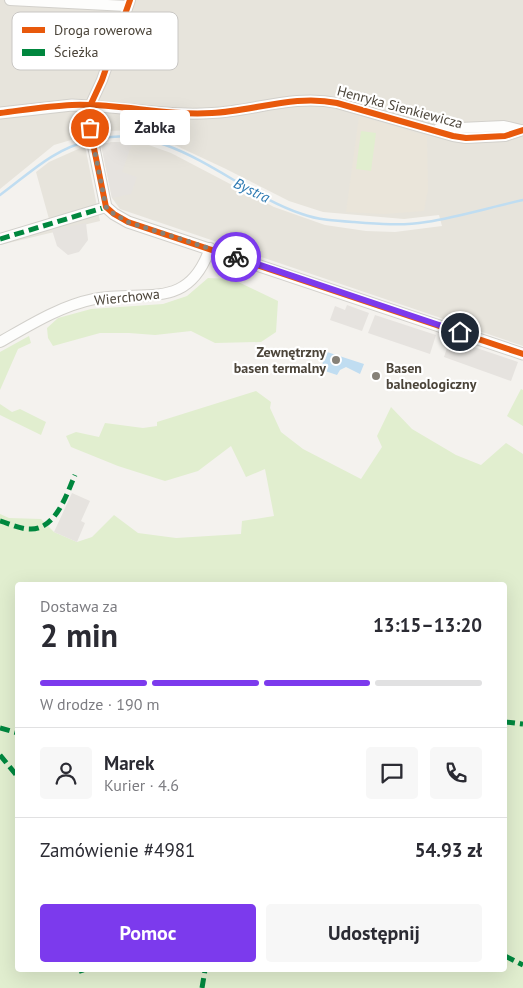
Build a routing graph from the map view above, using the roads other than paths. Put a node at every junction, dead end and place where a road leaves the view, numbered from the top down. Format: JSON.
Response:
{"nodes":[{"id":1,"x":10,"y":0,"type":"edge"},
{"id":2,"x":128,"y":3,"type":"edge"},
{"id":3,"x":105,"y":70,"type":"edge"},
{"id":4,"x":90,"y":106,"type":"junction"},
{"id":5,"x":0,"y":113,"type":"edge"},
{"id":6,"x":522,"y":130,"type":"edge"},
{"id":7,"x":106,"y":207,"type":"junction"},
{"id":8,"x":0,"y":239,"type":"edge"},
{"id":9,"x":210,"y":248,"type":"junction"},
{"id":10,"x":0,"y":342,"type":"edge"},
{"id":11,"x":523,"y":354,"type":"edge"}],
"edges":[{"from":1,"to":2,"type":"street"},
{"from":3,"to":4,"type":"street"},
{"from":4,"to":5,"type":"street"},
{"from":4,"to":6,"type":"street","name":"Henryka Sienkiewicza"},
{"from":4,"to":7,"type":"street"},
{"from":7,"to":8,"type":"street"},
{"from":7,"to":9,"type":"street"},
{"from":9,"to":10,"type":"street","name":"Wierchowa"},
{"from":9,"to":11,"type":"street"}]}
